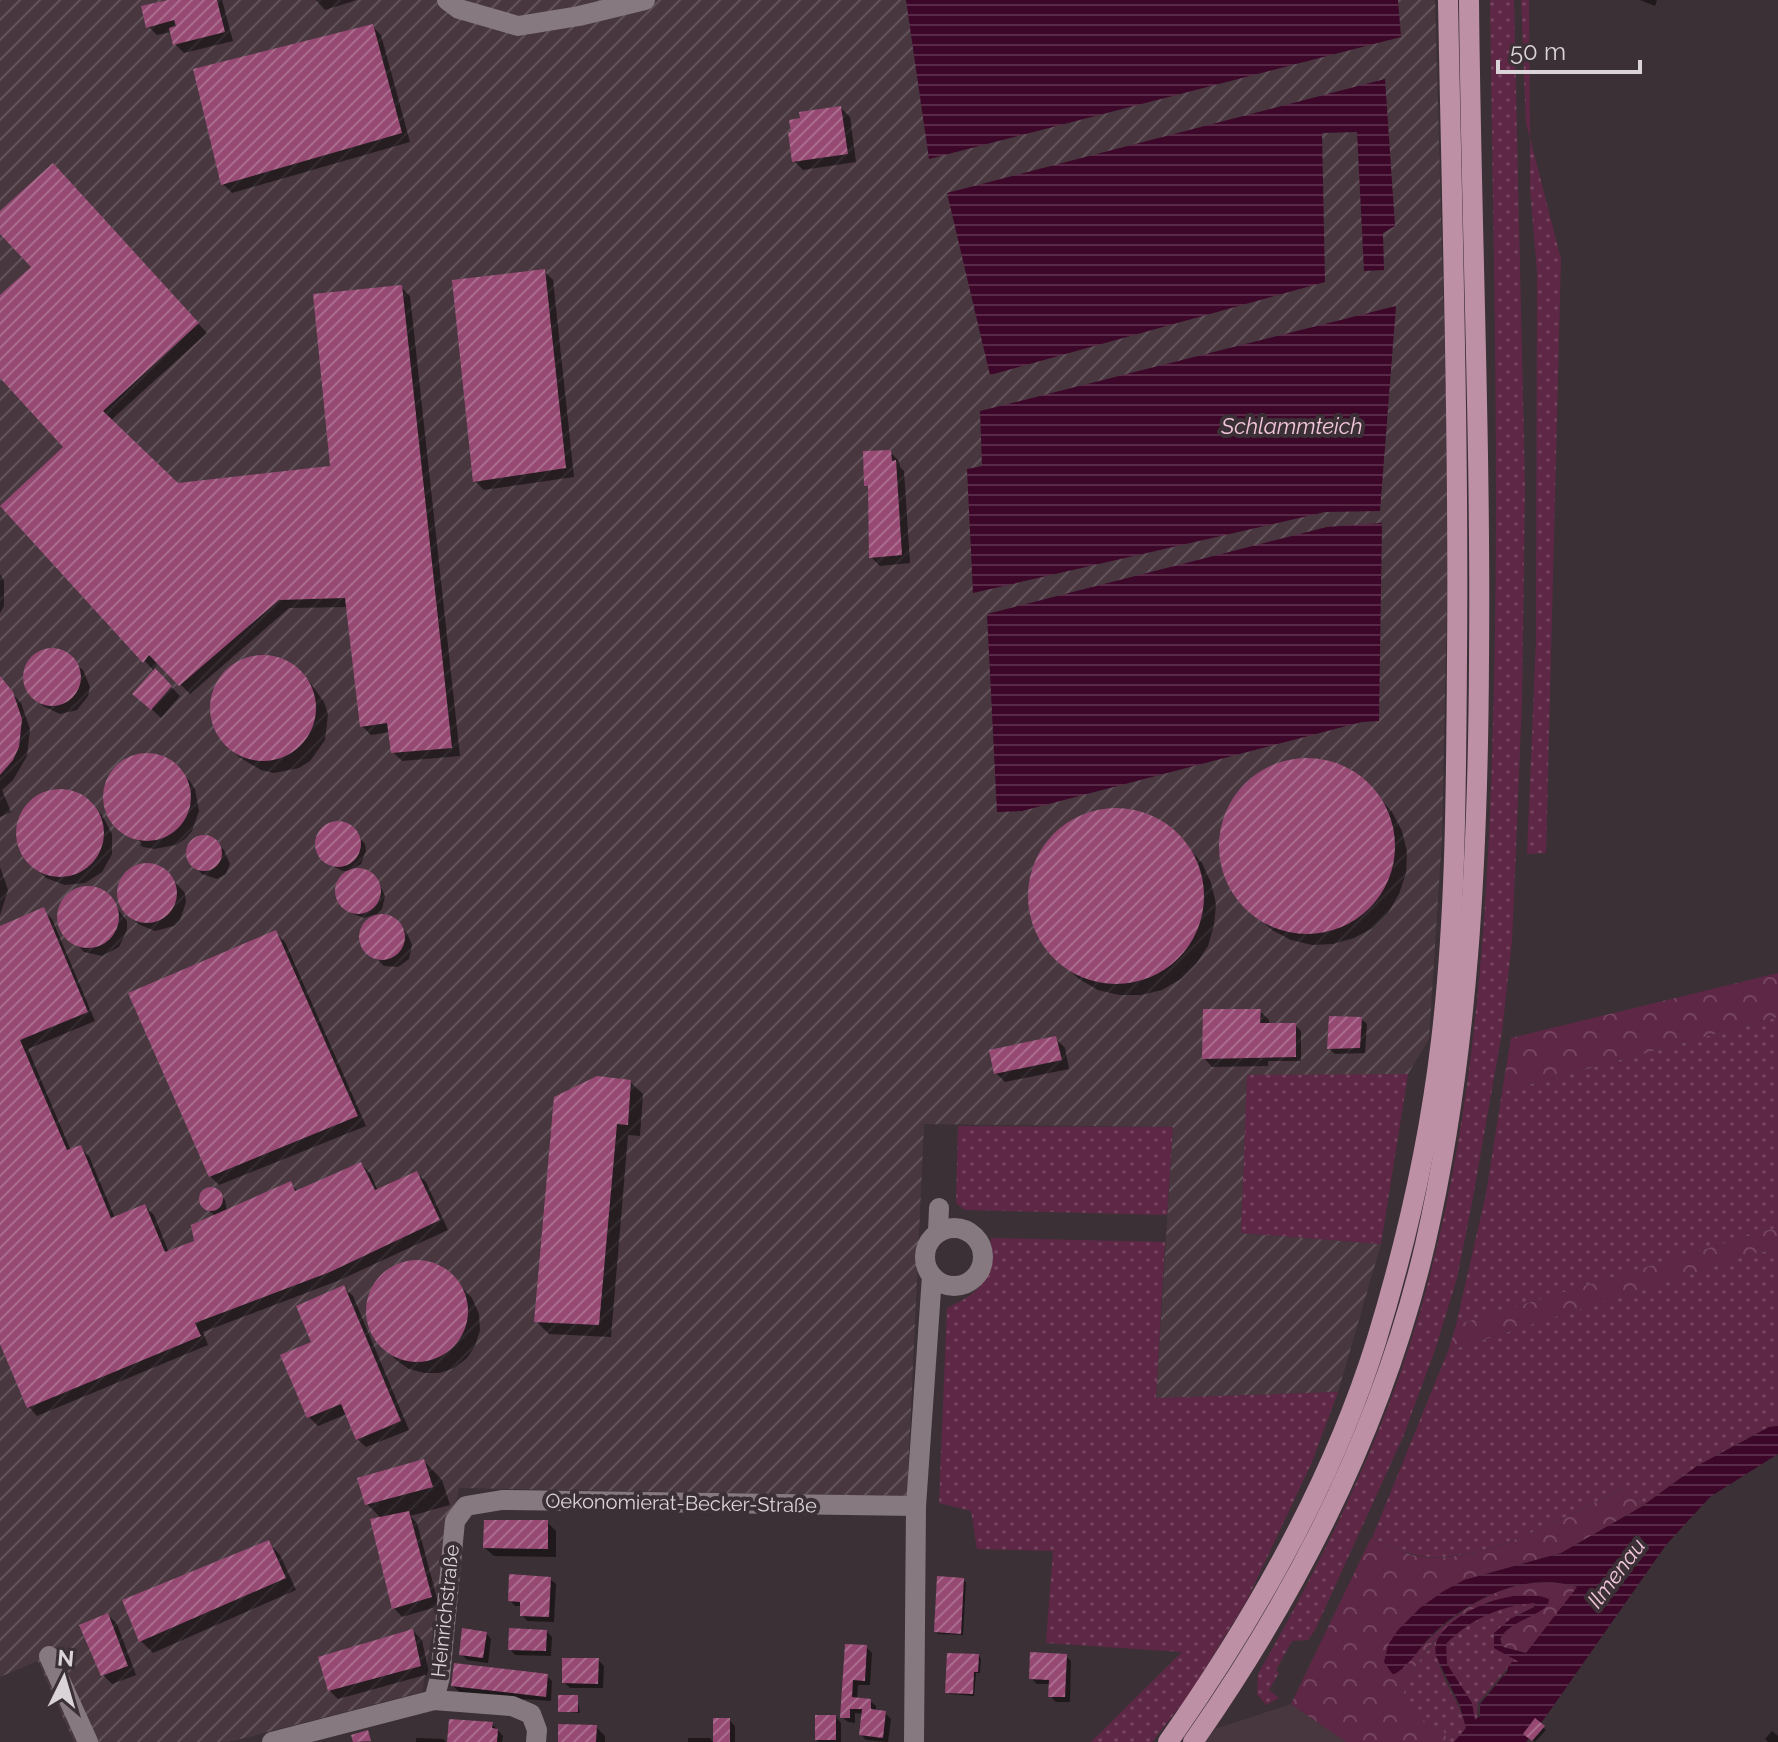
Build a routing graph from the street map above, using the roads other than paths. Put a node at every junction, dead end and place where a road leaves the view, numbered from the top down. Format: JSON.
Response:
{"nodes":[{"id":1,"x":447,"y":0,"type":"edge"},
{"id":2,"x":645,"y":0,"type":"edge"},
{"id":3,"x":1448,"y":0,"type":"edge"},
{"id":4,"x":1469,"y":0,"type":"edge"},
{"id":5,"x":939,"y":1208,"type":"dead end"},
{"id":6,"x":938,"y":1232,"type":"junction"},
{"id":7,"x":932,"y":1276,"type":"junction"},
{"id":8,"x":916,"y":1506,"type":"junction"},
{"id":9,"x":455,"y":1521,"type":"joint"},
{"id":10,"x":49,"y":1656,"type":"dead end"},
{"id":11,"x":434,"y":1700,"type":"junction"},
{"id":12,"x":285,"y":1740,"type":"edge"},
{"id":13,"x":88,"y":1742,"type":"edge"},
{"id":14,"x":536,"y":1742,"type":"edge"},
{"id":15,"x":914,"y":1742,"type":"edge"},
{"id":16,"x":1168,"y":1742,"type":"edge"},
{"id":17,"x":1193,"y":1742,"type":"edge"}],
"edges":[{"from":1,"to":2,"type":"street"},
{"from":3,"to":16,"type":"main road"},
{"from":4,"to":17,"type":"main road"},
{"from":5,"to":6,"type":"street"},
{"from":6,"to":7,"type":"street"},
{"from":6,"to":7,"type":"street"},
{"from":7,"to":8,"type":"street"},
{"from":8,"to":9,"type":"street","name":"Oekonomierat-Becker-Straße"},
{"from":8,"to":15,"type":"street"},
{"from":9,"to":11,"type":"street","name":"Heinrichstraße"},
{"from":10,"to":13,"type":"street"},
{"from":11,"to":12,"type":"street","name":"Heinrichstraße"},
{"from":11,"to":14,"type":"street","name":"Heinrichstraße"}]}
